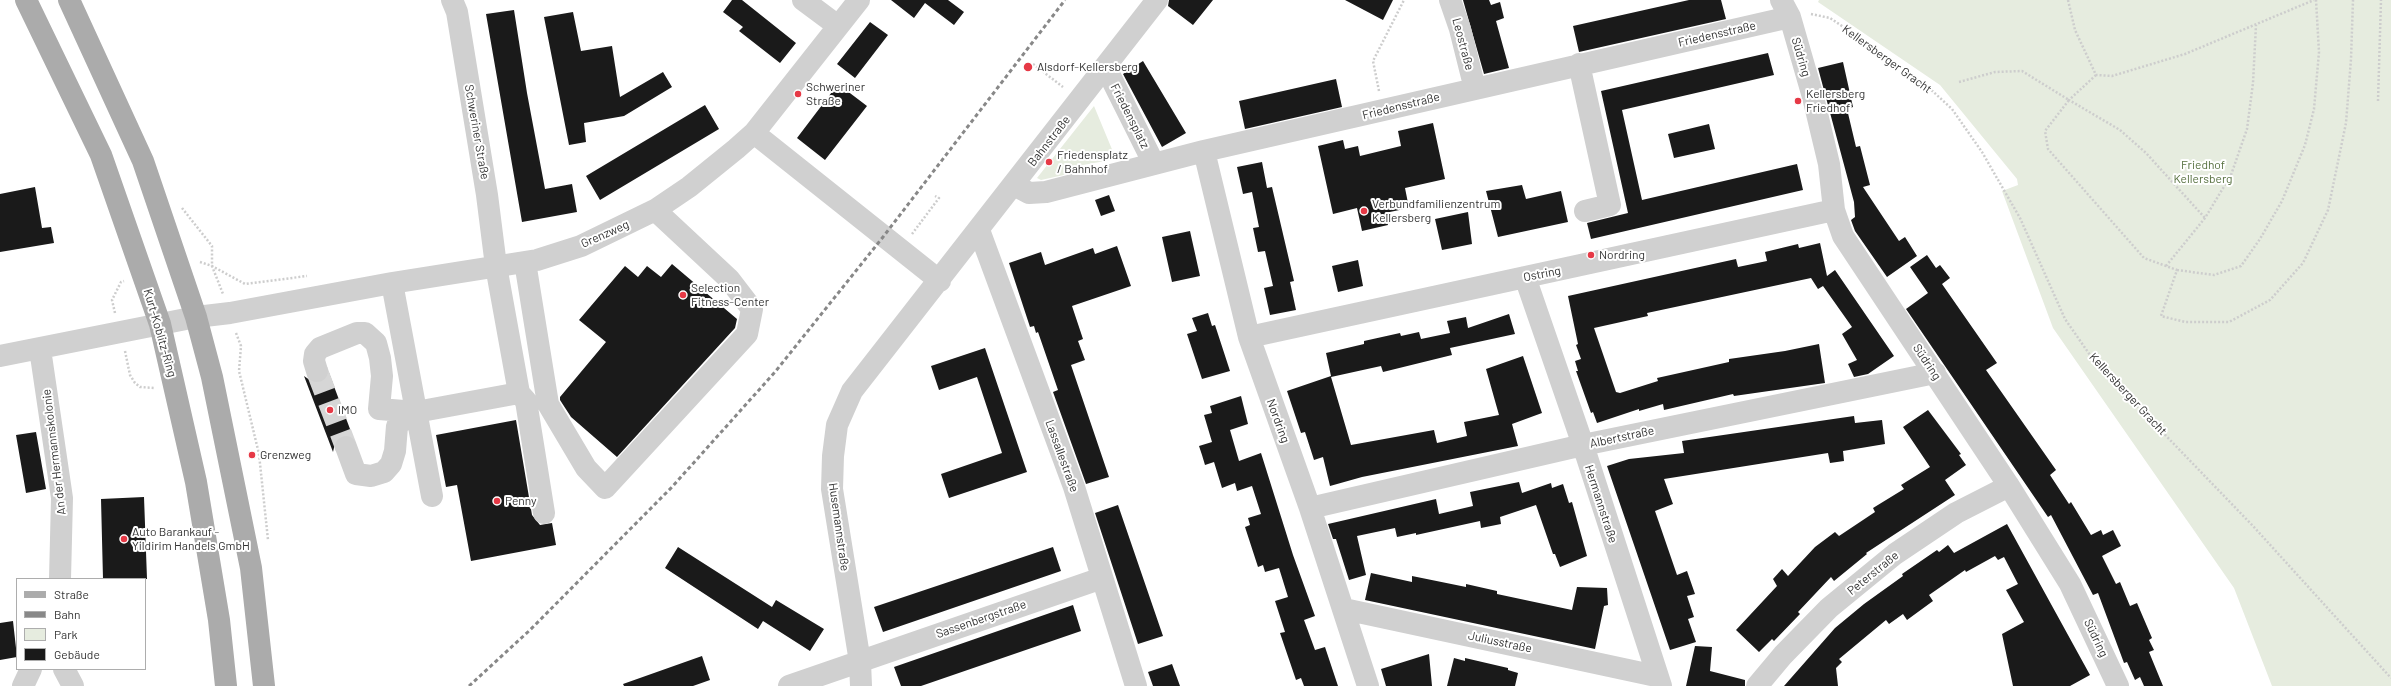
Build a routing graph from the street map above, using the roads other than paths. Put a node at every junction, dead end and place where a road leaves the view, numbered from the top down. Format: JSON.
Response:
{"nodes":[{"id":1,"x":26,"y":0,"type":"edge"},
{"id":2,"x":69,"y":0,"type":"edge"},
{"id":3,"x":452,"y":0,"type":"edge"},
{"id":4,"x":803,"y":0,"type":"edge"},
{"id":5,"x":859,"y":0,"type":"edge"},
{"id":6,"x":1157,"y":0,"type":"edge"},
{"id":7,"x":1450,"y":0,"type":"edge"},
{"id":8,"x":1786,"y":9,"type":"edge"},
{"id":9,"x":838,"y":26,"type":"junction"},
{"id":10,"x":1579,"y":64,"type":"junction"},
{"id":11,"x":1106,"y":68,"type":"junction"},
{"id":12,"x":1475,"y":88,"type":"junction"},
{"id":13,"x":754,"y":133,"type":"junction"},
{"id":14,"x":1204,"y":151,"type":"junction"},
{"id":15,"x":1154,"y":164,"type":"junction"},
{"id":16,"x":1014,"y":185,"type":"junction"},
{"id":17,"x":655,"y":210,"type":"junction"},
{"id":18,"x":1834,"y":210,"type":"junction"},
{"id":19,"x":1585,"y":211,"type":"dead end"},
{"id":20,"x":979,"y":230,"type":"junction"},
{"id":21,"x":524,"y":262,"type":"junction"},
{"id":22,"x":496,"y":266,"type":"junction"},
{"id":23,"x":1525,"y":277,"type":"junction"},
{"id":24,"x":940,"y":281,"type":"junction"},
{"id":25,"x":392,"y":283,"type":"junction"},
{"id":26,"x":196,"y":317,"type":"junction"},
{"id":27,"x":160,"y":324,"type":"junction"},
{"id":28,"x":1249,"y":337,"type":"junction"},
{"id":29,"x":40,"y":349,"type":"junction"},
{"id":30,"x":0,"y":356,"type":"edge"},
{"id":31,"x":317,"y":371,"type":"tunnel mouth"},
{"id":32,"x":1934,"y":373,"type":"junction"},
{"id":33,"x":519,"y":393,"type":"junction"},
{"id":34,"x":416,"y":412,"type":"junction"},
{"id":35,"x":1582,"y":445,"type":"junction"},
{"id":36,"x":346,"y":447,"type":"tunnel mouth"},
{"id":37,"x":2009,"y":486,"type":"junction"},
{"id":38,"x":432,"y":496,"type":"dead end"},
{"id":39,"x":1310,"y":508,"type":"junction"},
{"id":40,"x":544,"y":513,"type":"dead end"},
{"id":41,"x":60,"y":578,"type":"edge"},
{"id":42,"x":1102,"y":578,"type":"junction"},
{"id":43,"x":1344,"y":609,"type":"junction"},
{"id":44,"x":860,"y":662,"type":"junction"},
{"id":45,"x":31,"y":670,"type":"edge"},
{"id":46,"x":65,"y":670,"type":"edge"},
{"id":47,"x":1658,"y":681,"type":"edge"},
{"id":48,"x":23,"y":686,"type":"edge"},
{"id":49,"x":73,"y":686,"type":"edge"},
{"id":50,"x":226,"y":686,"type":"edge"},
{"id":51,"x":264,"y":686,"type":"edge"},
{"id":52,"x":789,"y":686,"type":"edge"},
{"id":53,"x":861,"y":686,"type":"edge"},
{"id":54,"x":1136,"y":686,"type":"edge"},
{"id":55,"x":1368,"y":686,"type":"edge"},
{"id":56,"x":1757,"y":686,"type":"edge"},
{"id":57,"x":2118,"y":686,"type":"edge"}],
"edges":[{"from":1,"to":27,"type":"main road","name":"Kurt-Koblitz-Ring"},
{"from":2,"to":26,"type":"main road"},
{"from":3,"to":22,"type":"street","name":"Schweriner Straße"},
{"from":4,"to":9,"type":"street"},
{"from":5,"to":9,"type":"street","name":"Grenzweg"},
{"from":6,"to":11,"type":"street","name":"Bahnstraße"},
{"from":7,"to":12,"type":"street","name":"Leostraße"},
{"from":8,"to":10,"type":"street","name":"Friedensstraße"},
{"from":8,"to":18,"type":"street","name":"Südring"},
{"from":9,"to":13,"type":"street","name":"Grenzweg"},
{"from":10,"to":12,"type":"street","name":"Friedensstraße"},
{"from":10,"to":19,"type":"street"},
{"from":11,"to":15,"type":"street","name":"Friedensplatz"},
{"from":11,"to":16,"type":"street","name":"Bahnstraße"},
{"from":12,"to":14,"type":"street","name":"Friedensstraße"},
{"from":13,"to":17,"type":"street","name":"Grenzweg"},
{"from":13,"to":24,"type":"street"},
{"from":14,"to":15,"type":"street","name":"Friedensstraße"},
{"from":14,"to":28,"type":"street","name":"Nordring"},
{"from":15,"to":16,"type":"street","name":"Friedensstraße"},
{"from":16,"to":20,"type":"street","name":"Bahnstraße"},
{"from":17,"to":21,"type":"street","name":"Grenzweg"},
{"from":17,"to":21,"type":"street"},
{"from":18,"to":23,"type":"street","name":"Ostring"},
{"from":18,"to":32,"type":"street","name":"Südring"},
{"from":20,"to":24,"type":"street","name":"Bahnstraße"},
{"from":20,"to":42,"type":"street","name":"Lassallestraße"},
{"from":21,"to":22,"type":"street","name":"Grenzweg"},
{"from":22,"to":25,"type":"street","name":"Grenzweg"},
{"from":22,"to":33,"type":"street","name":"Schweriner Straße"},
{"from":23,"to":28,"type":"street","name":"Ostring"},
{"from":23,"to":35,"type":"street","name":"Hermannstraße"},
{"from":24,"to":44,"type":"street","name":"Husemannstraße"},
{"from":25,"to":26,"type":"street","name":"Grenzweg"},
{"from":25,"to":34,"type":"street"},
{"from":26,"to":27,"type":"street","name":"Grenzweg"},
{"from":26,"to":51,"type":"main road"},
{"from":27,"to":29,"type":"street"},
{"from":27,"to":50,"type":"main road","name":"Kurt-Koblitz-Ring"},
{"from":28,"to":39,"type":"street","name":"Nordring"},
{"from":29,"to":30,"type":"street"},
{"from":29,"to":41,"type":"street","name":"An der Hermannskolonie"},
{"from":31,"to":34,"type":"street"},
{"from":32,"to":35,"type":"street","name":"Albertstraße"},
{"from":32,"to":37,"type":"street","name":"Südring"},
{"from":33,"to":34,"type":"street"},
{"from":33,"to":40,"type":"street","name":"Schweriner Straße"},
{"from":34,"to":36,"type":"street"},
{"from":34,"to":38,"type":"street"},
{"from":35,"to":39,"type":"street","name":"Albertstraße"},
{"from":35,"to":47,"type":"street","name":"Hermannstraße"},
{"from":37,"to":56,"type":"street","name":"Peterstraße"},
{"from":37,"to":57,"type":"street","name":"Südring"},
{"from":39,"to":43,"type":"street","name":"Nordring"},
{"from":42,"to":44,"type":"street","name":"Sassenbergstraße"},
{"from":42,"to":54,"type":"street","name":"Lassallestraße"},
{"from":43,"to":47,"type":"street","name":"Juliusstraße"},
{"from":43,"to":55,"type":"street","name":"Nordring"},
{"from":44,"to":52,"type":"street","name":"Sassenbergstraße"},
{"from":44,"to":53,"type":"street","name":"Husemannstraße"},
{"from":45,"to":48,"type":"street"},
{"from":46,"to":49,"type":"street"}]}
